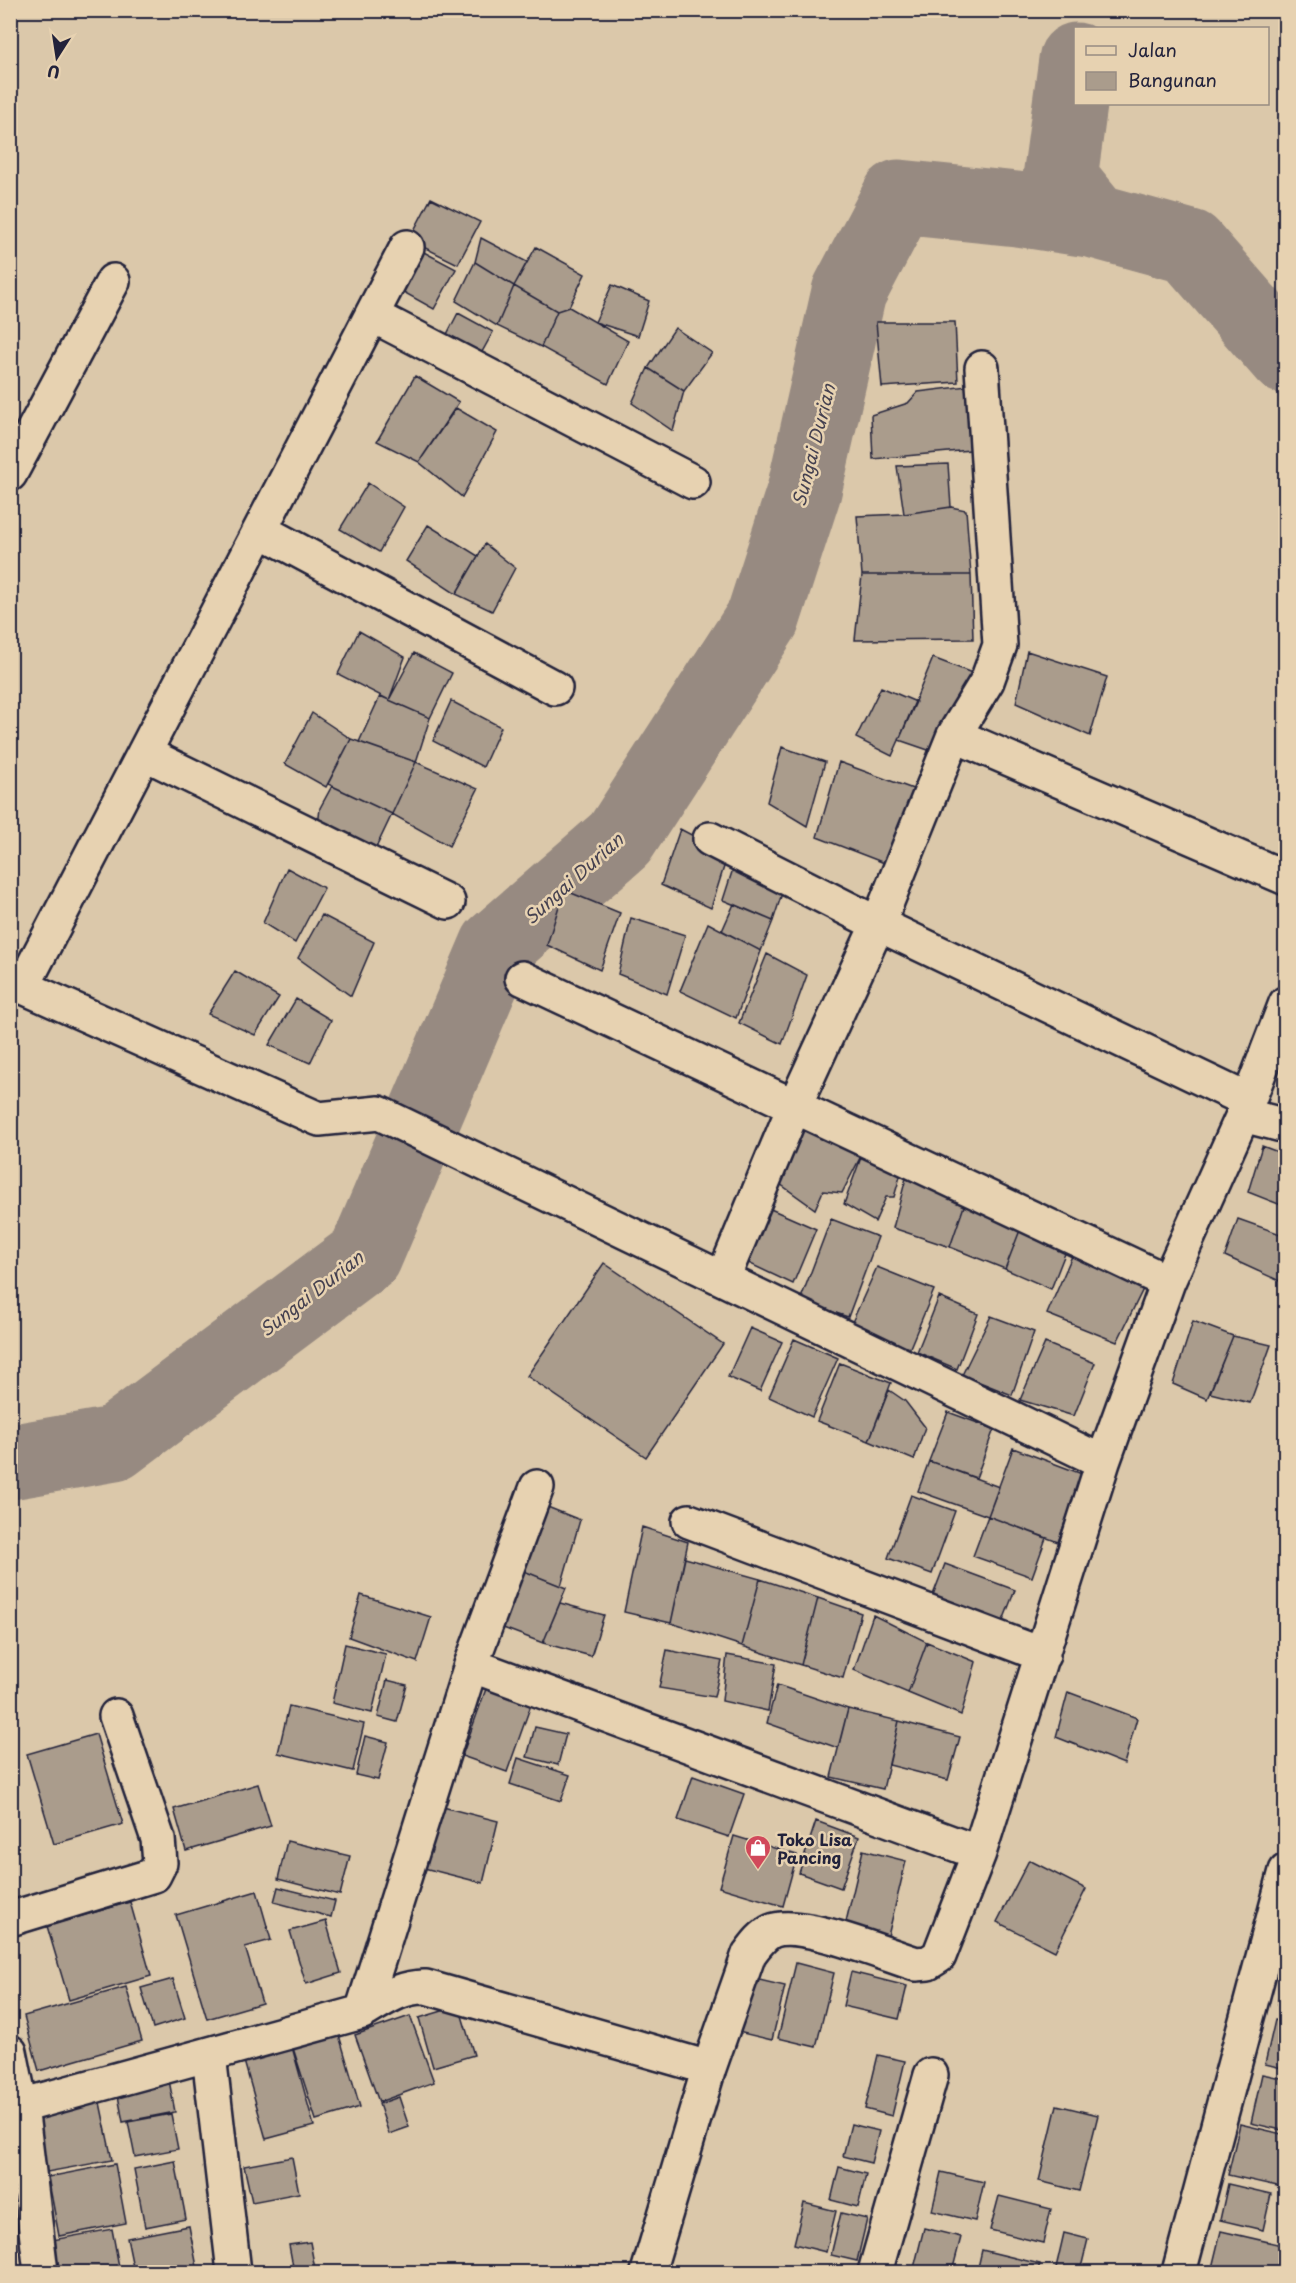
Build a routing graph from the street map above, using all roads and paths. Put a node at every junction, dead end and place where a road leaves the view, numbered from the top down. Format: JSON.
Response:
{"nodes":[{"id":1,"x":407,"y":247,"type":"dead end"},
{"id":2,"x":114,"y":281,"type":"dead end"},
{"id":3,"x":372,"y":315,"type":"junction"},
{"id":4,"x":982,"y":368,"type":"dead end"},
{"id":5,"x":21,"y":430,"type":"edge"},
{"id":6,"x":10,"y":474,"type":"edge"},
{"id":7,"x":693,"y":482,"type":"dead end"},
{"id":8,"x":260,"y":530,"type":"junction"},
{"id":9,"x":555,"y":688,"type":"dead end"},
{"id":10,"x":954,"y":735,"type":"junction"},
{"id":11,"x":144,"y":753,"type":"junction"},
{"id":12,"x":710,"y":839,"type":"dead end"},
{"id":13,"x":1286,"y":878,"type":"edge"},
{"id":14,"x":448,"y":902,"type":"dead end"},
{"id":15,"x":878,"y":924,"type":"junction"},
{"id":16,"x":522,"y":978,"type":"dead end"},
{"id":17,"x":17,"y":984,"type":"edge"},
{"id":18,"x":1286,"y":1003,"type":"edge"},
{"id":19,"x":794,"y":1107,"type":"junction"},
{"id":20,"x":1246,"y":1108,"type":"junction"},
{"id":21,"x":1286,"y":1126,"type":"edge"},
{"id":22,"x":723,"y":1278,"type":"junction"},
{"id":23,"x":1168,"y":1282,"type":"junction"},
{"id":24,"x":1104,"y":1462,"type":"junction"},
{"id":25,"x":537,"y":1487,"type":"dead end"},
{"id":26,"x":689,"y":1521,"type":"dead end"},
{"id":27,"x":1042,"y":1655,"type":"junction"},
{"id":28,"x":471,"y":1665,"type":"junction"},
{"id":29,"x":116,"y":1716,"type":"dead end"},
{"id":30,"x":979,"y":1853,"type":"junction"},
{"id":31,"x":1286,"y":1872,"type":"edge"},
{"id":32,"x":10,"y":1919,"type":"edge"},
{"id":33,"x":362,"y":2012,"type":"junction"},
{"id":34,"x":10,"y":2052,"type":"edge"},
{"id":35,"x":209,"y":2055,"type":"junction"},
{"id":36,"x":709,"y":2068,"type":"junction"},
{"id":37,"x":931,"y":2075,"type":"dead end"},
{"id":38,"x":21,"y":2106,"type":"junction"},
{"id":39,"x":40,"y":2272,"type":"edge"},
{"id":40,"x":234,"y":2272,"type":"edge"},
{"id":41,"x":648,"y":2272,"type":"edge"},
{"id":42,"x":875,"y":2272,"type":"edge"},
{"id":43,"x":1179,"y":2272,"type":"edge"}],
"edges":[{"from":1,"to":3,"type":"street"},
{"from":2,"to":5,"type":"street"},
{"from":3,"to":7,"type":"street"},
{"from":3,"to":8,"type":"street"},
{"from":4,"to":10,"type":"street"},
{"from":5,"to":6,"type":"street"},
{"from":8,"to":9,"type":"street"},
{"from":8,"to":11,"type":"street"},
{"from":10,"to":13,"type":"street"},
{"from":10,"to":15,"type":"street"},
{"from":11,"to":14,"type":"street"},
{"from":11,"to":17,"type":"street"},
{"from":12,"to":15,"type":"street"},
{"from":15,"to":19,"type":"street"},
{"from":15,"to":20,"type":"street"},
{"from":16,"to":19,"type":"street"},
{"from":17,"to":22,"type":"street"},
{"from":18,"to":20,"type":"street"},
{"from":19,"to":22,"type":"street"},
{"from":19,"to":23,"type":"street"},
{"from":20,"to":21,"type":"street"},
{"from":20,"to":23,"type":"street"},
{"from":22,"to":24,"type":"street"},
{"from":23,"to":24,"type":"street"},
{"from":24,"to":27,"type":"street"},
{"from":25,"to":28,"type":"street"},
{"from":26,"to":27,"type":"street"},
{"from":27,"to":30,"type":"street"},
{"from":28,"to":30,"type":"street"},
{"from":28,"to":33,"type":"street"},
{"from":29,"to":32,"type":"street"},
{"from":30,"to":36,"type":"street"},
{"from":31,"to":43,"type":"street"},
{"from":33,"to":35,"type":"street"},
{"from":33,"to":36,"type":"street"},
{"from":34,"to":38,"type":"street"},
{"from":35,"to":38,"type":"street"},
{"from":35,"to":40,"type":"street"},
{"from":36,"to":41,"type":"street"},
{"from":37,"to":42,"type":"street"},
{"from":38,"to":39,"type":"street"}]}
